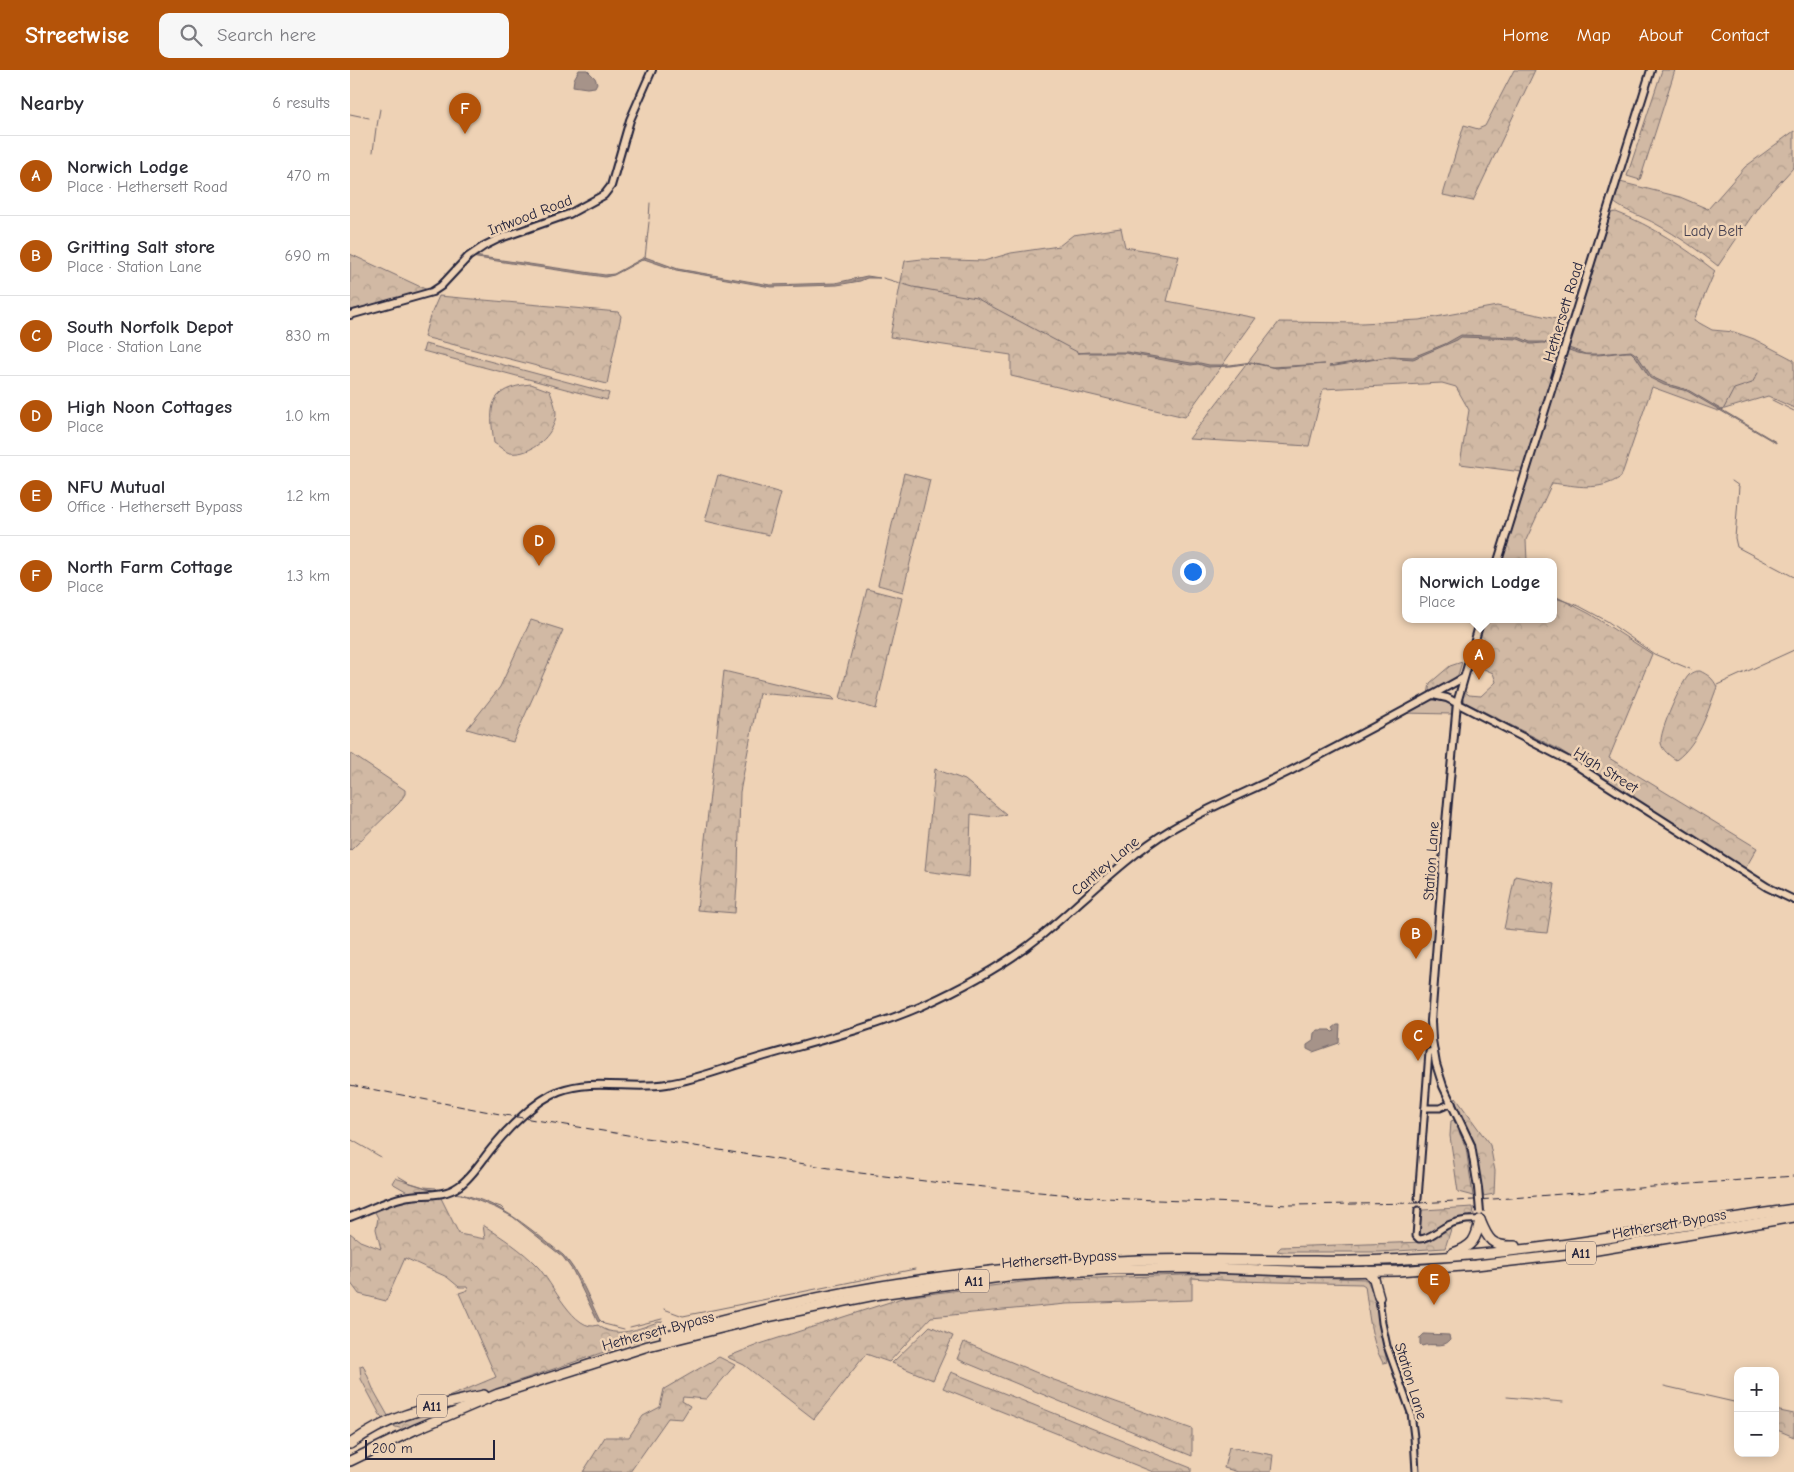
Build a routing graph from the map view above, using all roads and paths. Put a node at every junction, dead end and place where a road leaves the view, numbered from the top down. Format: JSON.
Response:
{"nodes":[{"id":1,"x":652,"y":70,"type":"edge"},
{"id":2,"x":1651,"y":70,"type":"edge"},
{"id":3,"x":350,"y":314,"type":"edge"},
{"id":4,"x":1499,"y":558,"type":"edge"},
{"id":5,"x":1480,"y":623,"type":"edge"},
{"id":6,"x":1463,"y":678,"type":"junction"},
{"id":7,"x":1433,"y":695,"type":"junction"},
{"id":8,"x":1457,"y":703,"type":"junction"},
{"id":9,"x":1794,"y":900,"type":"edge"},
{"id":10,"x":1433,"y":1051,"type":"junction"},
{"id":11,"x":1452,"y":1103,"type":"junction"},
{"id":12,"x":1425,"y":1108,"type":"junction"},
{"id":13,"x":1418,"y":1199,"type":"dead end"},
{"id":14,"x":1418,"y":1210,"type":"dead end"},
{"id":15,"x":1794,"y":1210,"type":"edge"},
{"id":16,"x":1480,"y":1216,"type":"junction"},
{"id":17,"x":350,"y":1217,"type":"edge"},
{"id":18,"x":1794,"y":1217,"type":"edge"},
{"id":19,"x":1552,"y":1247,"type":"junction"},
{"id":20,"x":1426,"y":1258,"type":"junction"},
{"id":21,"x":1366,"y":1271,"type":"junction"},
{"id":22,"x":1390,"y":1271,"type":"junction"},
{"id":23,"x":1380,"y":1297,"type":"junction"},
{"id":24,"x":350,"y":1444,"type":"edge"},
{"id":25,"x":350,"y":1461,"type":"edge"},
{"id":26,"x":1416,"y":1472,"type":"edge"}],
"edges":[{"from":1,"to":3,"type":"street","name":"Intwood Road"},
{"from":2,"to":4,"type":"street","name":"Hethersett Road"},
{"from":5,"to":6,"type":"street"},
{"from":6,"to":7,"type":"street","name":"Cantley Lane"},
{"from":6,"to":8,"type":"street"},
{"from":7,"to":8,"type":"street"},
{"from":7,"to":17,"type":"street","name":"Cantley Lane"},
{"from":8,"to":9,"type":"street","name":"High Street"},
{"from":8,"to":10,"type":"street","name":"Station Lane"},
{"from":10,"to":11,"type":"street","name":"Station Lane"},
{"from":10,"to":12,"type":"street","name":"Station Lane"},
{"from":11,"to":12,"type":"street"},
{"from":11,"to":16,"type":"street","name":"Station Lane","bridge":true},
{"from":12,"to":13,"type":"street","name":"Station Lane"},
{"from":14,"to":16,"type":"street"},
{"from":15,"to":19,"type":"highway","name":"Hethersett Bypass","number":"A11"},
{"from":16,"to":19,"type":"highway","number":"A11"},
{"from":16,"to":20,"type":"highway","number":"A11"},
{"from":18,"to":22,"type":"highway","name":"Hethersett Bypass","number":"A11"},
{"from":19,"to":20,"type":"highway","name":"Hethersett Bypass","number":"A11"},
{"from":20,"to":24,"type":"highway","name":"Hethersett Bypass","number":"A11"},
{"from":21,"to":22,"type":"highway","name":"Hethersett Bypass","number":"A11"},
{"from":21,"to":23,"type":"highway"},
{"from":21,"to":25,"type":"highway","name":"Hethersett Bypass","number":"A11"},
{"from":22,"to":23,"type":"highway"},
{"from":23,"to":26,"type":"street","name":"Station Lane"}]}
